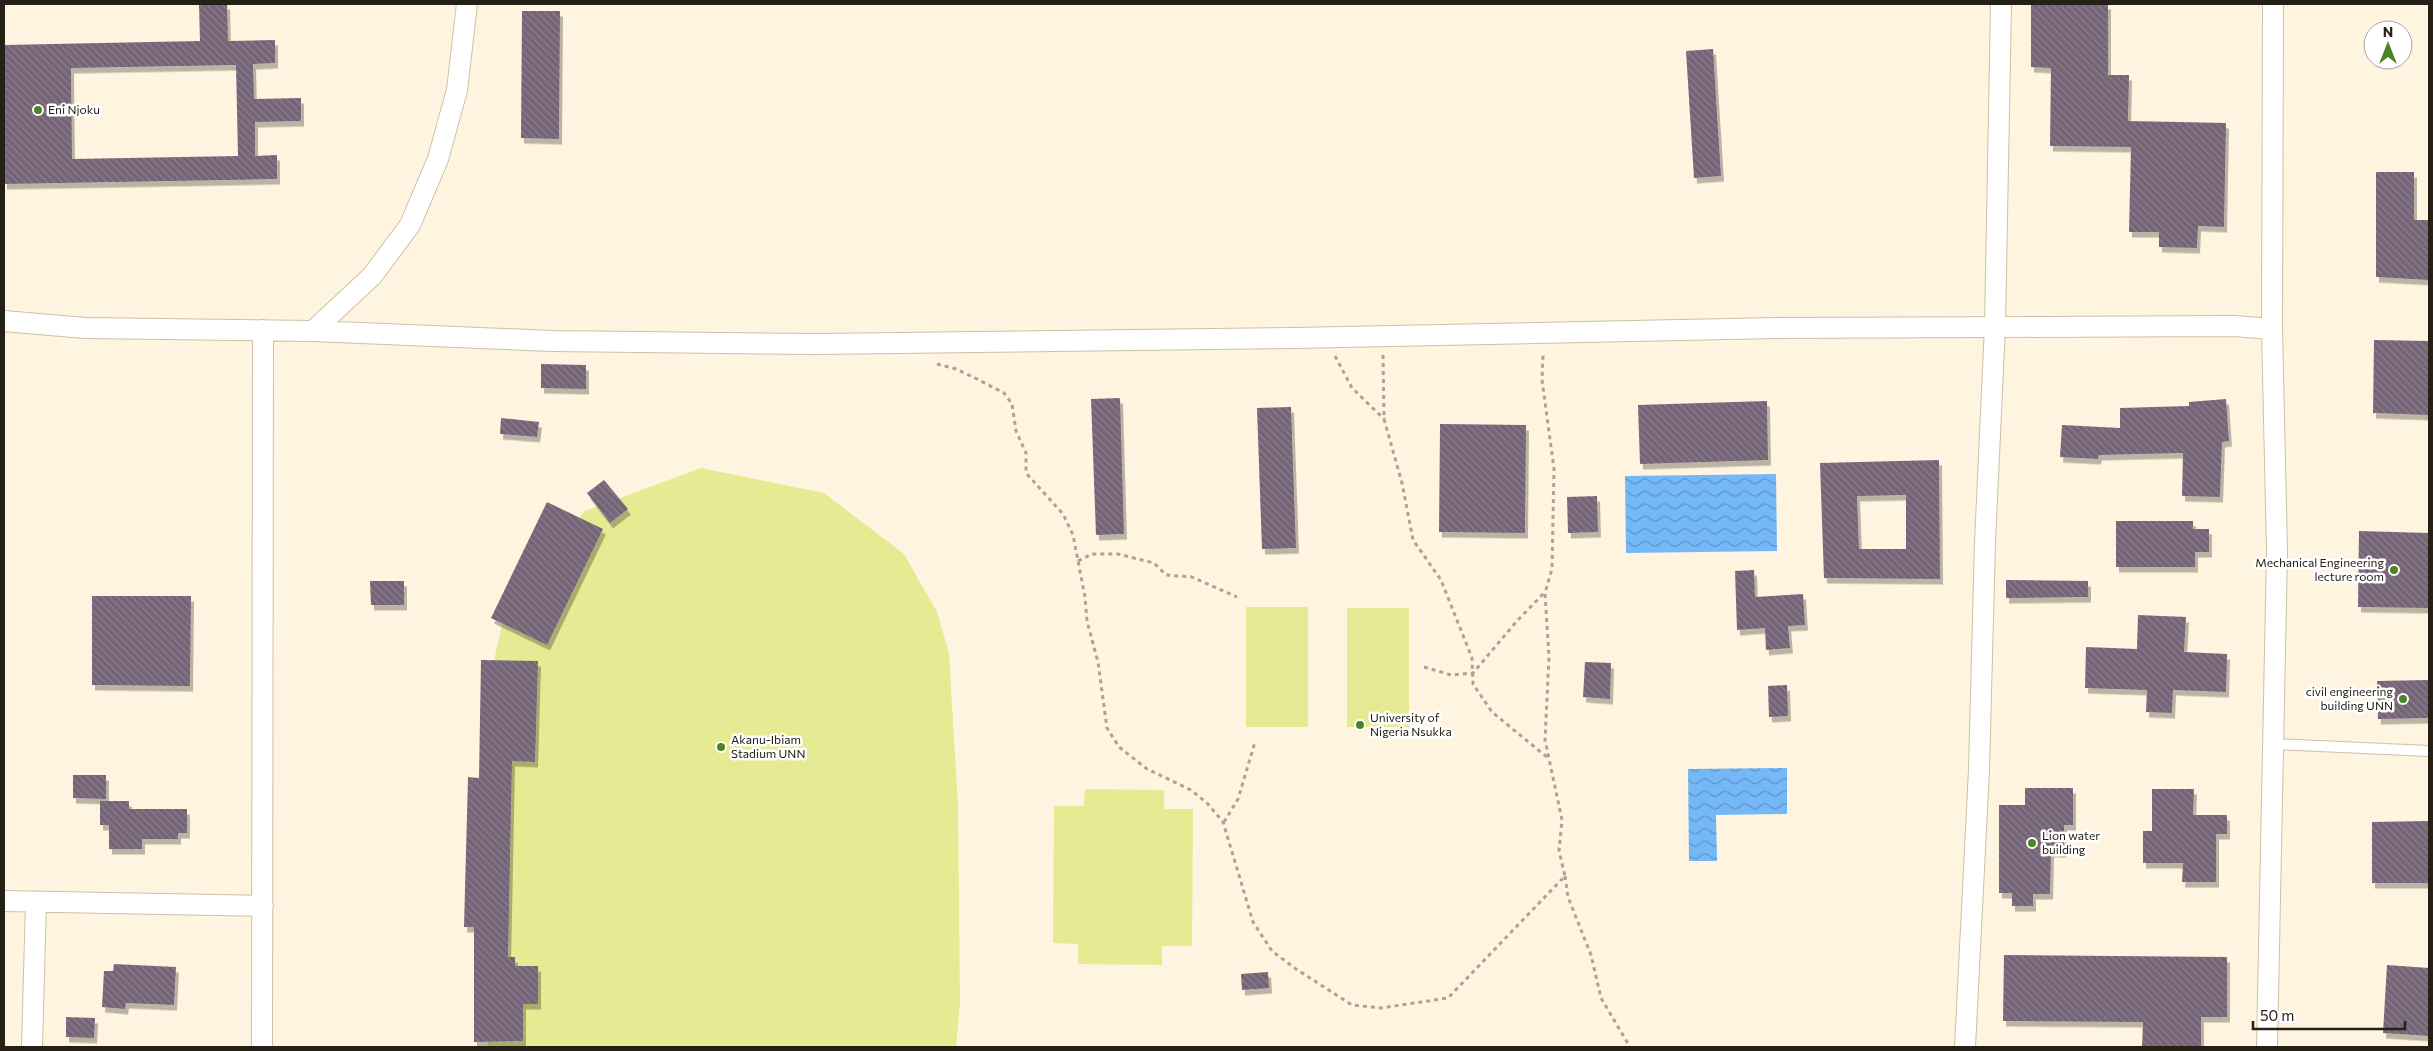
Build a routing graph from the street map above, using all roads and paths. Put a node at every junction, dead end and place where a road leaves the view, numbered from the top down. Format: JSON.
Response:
{"nodes":[{"id":1,"x":467,"y":4,"type":"edge"},
{"id":2,"x":2001,"y":4,"type":"edge"},
{"id":3,"x":2273,"y":4,"type":"edge"},
{"id":4,"x":4,"y":321,"type":"edge"},
{"id":5,"x":1995,"y":326,"type":"junction"},
{"id":6,"x":2272,"y":329,"type":"junction"},
{"id":7,"x":263,"y":330,"type":"junction"},
{"id":8,"x":313,"y":331,"type":"junction"},
{"id":9,"x":1532,"y":333,"type":"junction"},
{"id":10,"x":1382,"y":336,"type":"junction"},
{"id":11,"x":1326,"y":338,"type":"junction"},
{"id":12,"x":930,"y":362,"type":"dead end"},
{"id":13,"x":1384,"y":419,"type":"junction"},
{"id":14,"x":1078,"y":561,"type":"junction"},
{"id":15,"x":1545,"y":592,"type":"junction"},
{"id":16,"x":1237,"y":596,"type":"dead end"},
{"id":17,"x":1424,"y":668,"type":"dead end"},
{"id":18,"x":1473,"y":673,"type":"junction"},
{"id":19,"x":1255,"y":742,"type":"dead end"},
{"id":20,"x":2274,"y":744,"type":"junction"},
{"id":21,"x":2429,"y":752,"type":"edge"},
{"id":22,"x":1548,"y":758,"type":"junction"},
{"id":23,"x":1223,"y":822,"type":"junction"},
{"id":24,"x":1565,"y":876,"type":"junction"},
{"id":25,"x":4,"y":901,"type":"edge"},
{"id":26,"x":36,"y":902,"type":"junction"},
{"id":27,"x":263,"y":906,"type":"junction"},
{"id":28,"x":32,"y":1047,"type":"edge"},
{"id":29,"x":262,"y":1047,"type":"edge"},
{"id":30,"x":1630,"y":1047,"type":"edge"},
{"id":31,"x":1965,"y":1047,"type":"edge"},
{"id":32,"x":2267,"y":1047,"type":"edge"}],
"edges":[{"from":1,"to":8,"type":"street"},
{"from":2,"to":5,"type":"street"},
{"from":3,"to":6,"type":"street"},
{"from":4,"to":7,"type":"street"},
{"from":5,"to":6,"type":"street"},
{"from":5,"to":9,"type":"street"},
{"from":5,"to":31,"type":"street"},
{"from":6,"to":20,"type":"street"},
{"from":7,"to":8,"type":"street"},
{"from":7,"to":27,"type":"street"},
{"from":8,"to":11,"type":"street"},
{"from":9,"to":10,"type":"street"},
{"from":9,"to":15,"type":"path"},
{"from":10,"to":11,"type":"street"},
{"from":10,"to":13,"type":"path"},
{"from":11,"to":13,"type":"path"},
{"from":12,"to":14,"type":"path"},
{"from":13,"to":18,"type":"path"},
{"from":14,"to":16,"type":"path"},
{"from":14,"to":23,"type":"path"},
{"from":15,"to":18,"type":"path"},
{"from":15,"to":22,"type":"path"},
{"from":17,"to":18,"type":"path"},
{"from":18,"to":22,"type":"path"},
{"from":19,"to":23,"type":"path"},
{"from":20,"to":21,"type":"lane"},
{"from":20,"to":32,"type":"street"},
{"from":22,"to":24,"type":"path"},
{"from":23,"to":24,"type":"path"},
{"from":24,"to":30,"type":"path"},
{"from":25,"to":26,"type":"street"},
{"from":26,"to":27,"type":"street"},
{"from":26,"to":28,"type":"street"},
{"from":27,"to":29,"type":"street"}]}
